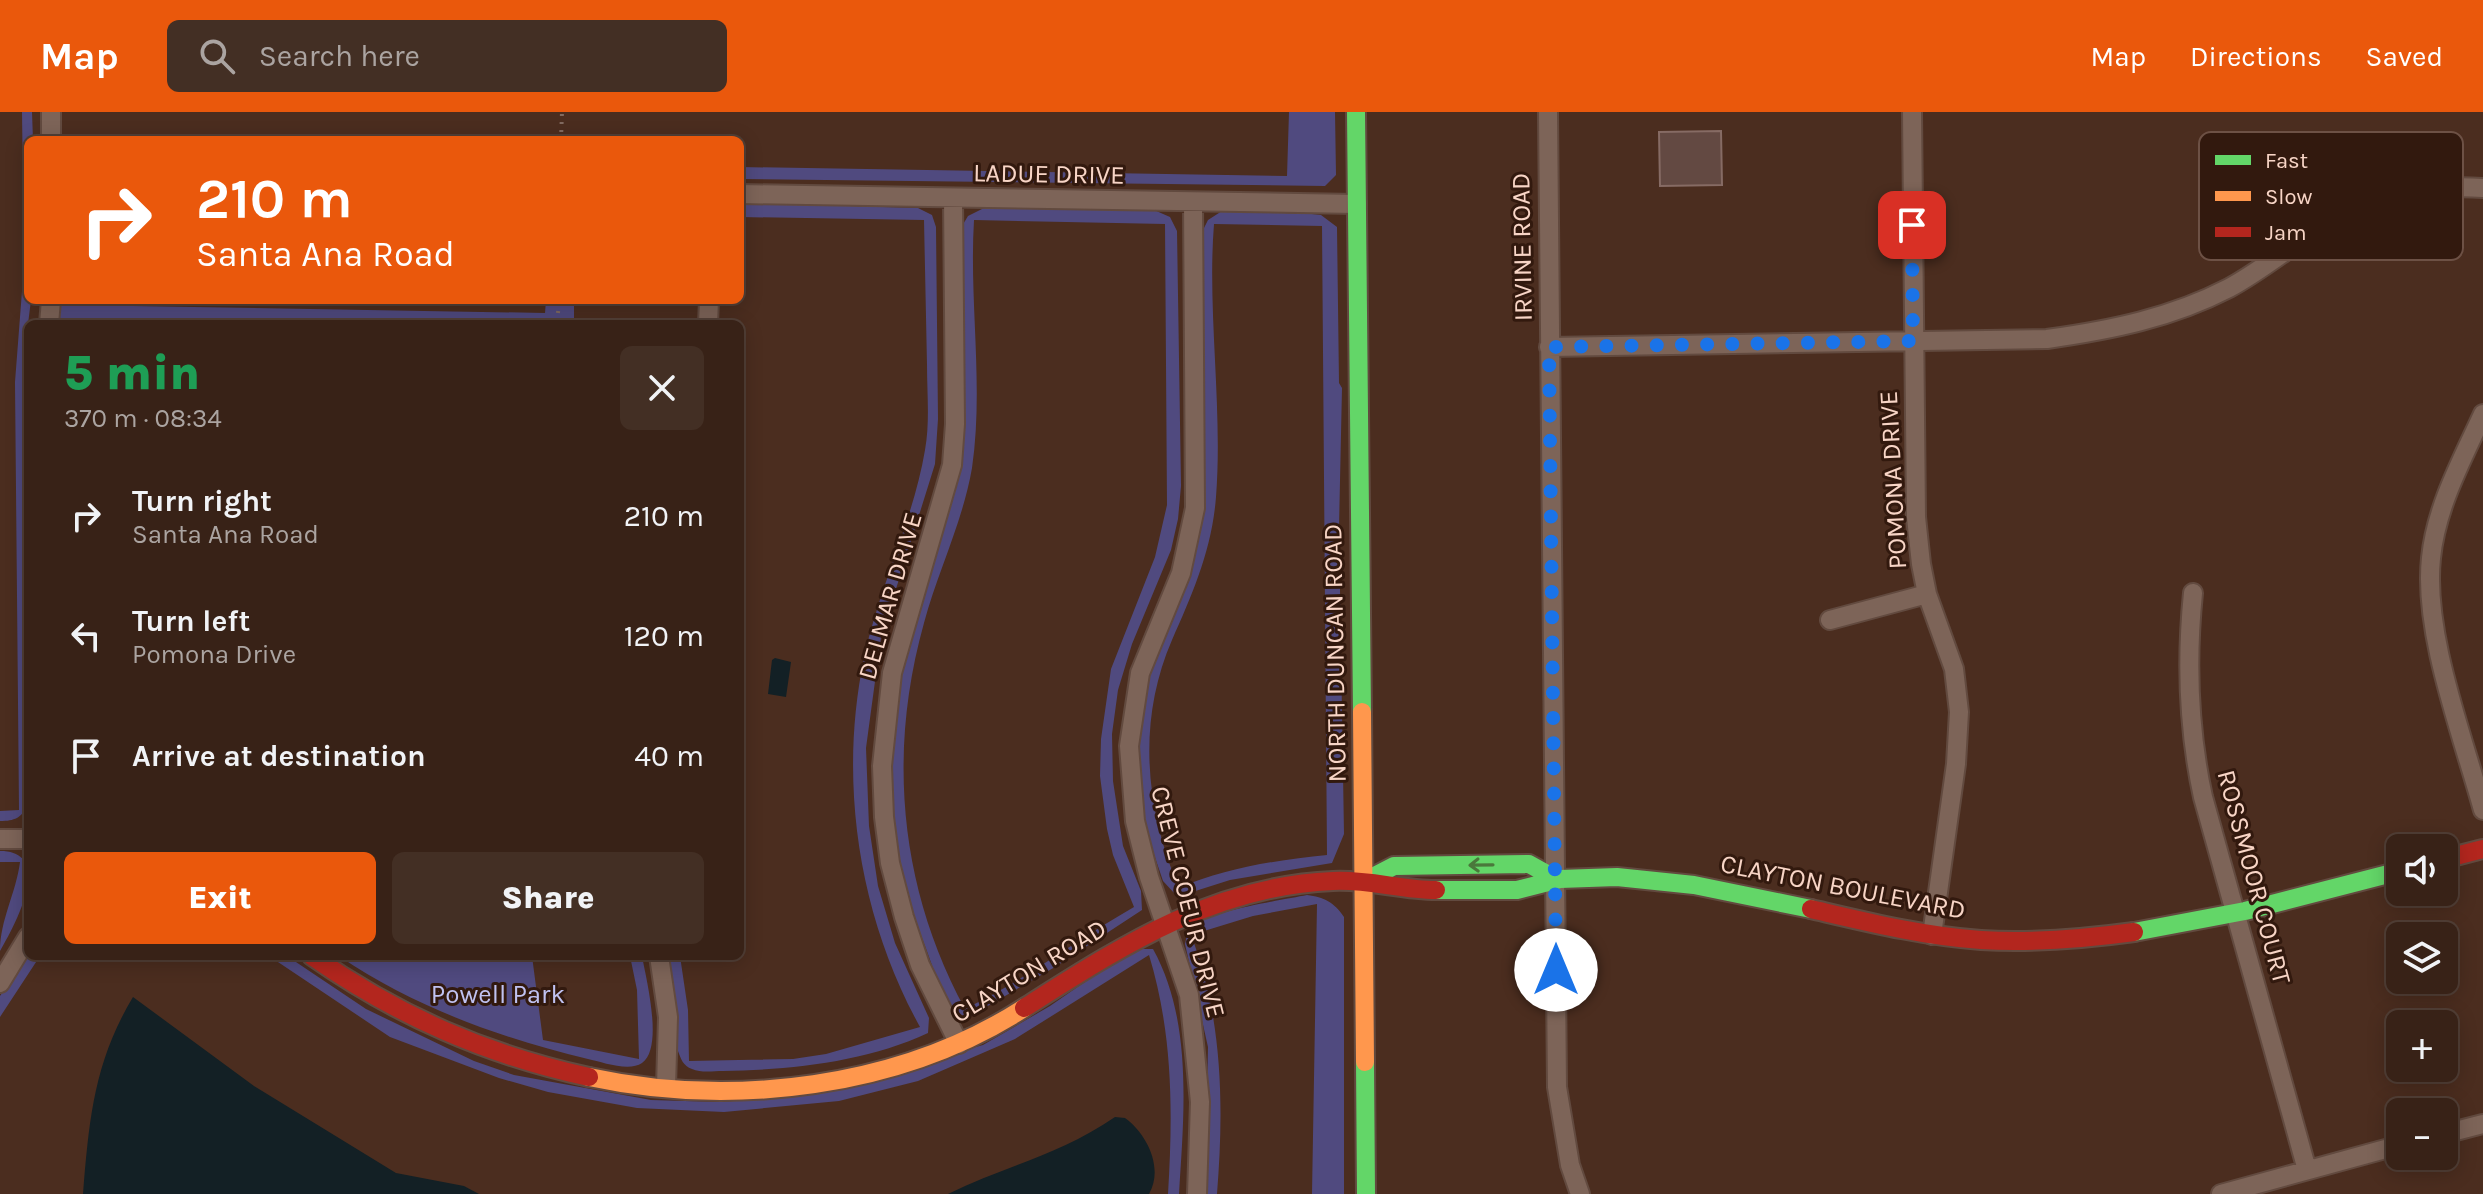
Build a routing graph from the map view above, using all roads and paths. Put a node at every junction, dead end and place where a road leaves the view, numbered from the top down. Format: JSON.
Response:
{"nodes":[{"id":1,"x":51,"y":112,"type":"edge"},
{"id":2,"x":562,"y":112,"type":"edge"},
{"id":3,"x":1356,"y":112,"type":"edge"},
{"id":4,"x":1548,"y":112,"type":"edge"},
{"id":5,"x":1912,"y":112,"type":"edge"},
{"id":6,"x":51,"y":136,"type":"edge"},
{"id":7,"x":561,"y":136,"type":"edge"},
{"id":8,"x":2463,"y":187,"type":"edge"},
{"id":9,"x":2483,"y":188,"type":"edge"},
{"id":10,"x":744,"y":194,"type":"edge"},
{"id":11,"x":953,"y":198,"type":"junction"},
{"id":12,"x":1193,"y":202,"type":"junction"},
{"id":13,"x":1357,"y":204,"type":"junction"},
{"id":14,"x":2274,"y":260,"type":"edge"},
{"id":15,"x":559,"y":304,"type":"edge"},
{"id":16,"x":558,"y":313,"type":"dead end"},
{"id":17,"x":1913,"y":341,"type":"junction"},
{"id":18,"x":1549,"y":347,"type":"junction"},
{"id":19,"x":2483,"y":414,"type":"edge"},
{"id":20,"x":2193,"y":593,"type":"dead end"},
{"id":21,"x":1927,"y":594,"type":"junction"},
{"id":22,"x":1830,"y":620,"type":"dead end"},
{"id":23,"x":2483,"y":810,"type":"edge"},
{"id":24,"x":0,"y":839,"type":"edge"},
{"id":25,"x":24,"y":839,"type":"edge"},
{"id":26,"x":2483,"y":849,"type":"edge"},
{"id":27,"x":2458,"y":855,"type":"edge"},
{"id":28,"x":2386,"y":875,"type":"edge"},
{"id":29,"x":1556,"y":879,"type":"junction"},
{"id":30,"x":1363,"y":882,"type":"junction"},
{"id":31,"x":2237,"y":914,"type":"junction"},
{"id":32,"x":1166,"y":924,"type":"junction"},
{"id":33,"x":1932,"y":935,"type":"junction"},
{"id":34,"x":24,"y":944,"type":"edge"},
{"id":35,"x":318,"y":960,"type":"edge"},
{"id":36,"x":660,"y":960,"type":"edge"},
{"id":37,"x":0,"y":983,"type":"edge"},
{"id":38,"x":959,"y":1044,"type":"junction"},
{"id":39,"x":666,"y":1087,"type":"junction"},
{"id":40,"x":2483,"y":1124,"type":"edge"},
{"id":41,"x":2458,"y":1130,"type":"edge"},
{"id":42,"x":2386,"y":1149,"type":"edge"},
{"id":43,"x":2307,"y":1170,"type":"junction"},
{"id":44,"x":1197,"y":1194,"type":"edge"},
{"id":45,"x":1366,"y":1194,"type":"edge"},
{"id":46,"x":1580,"y":1194,"type":"edge"},
{"id":47,"x":2221,"y":1194,"type":"edge"}],
"edges":[{"from":1,"to":6,"type":"street"},
{"from":2,"to":7,"type":"path"},
{"from":3,"to":13,"type":"street","name":"NORTH DUNCAN ROAD"},
{"from":4,"to":18,"type":"street","name":"IRVINE ROAD"},
{"from":5,"to":17,"type":"street","name":"POMONA DRIVE"},
{"from":8,"to":9,"type":"street"},
{"from":10,"to":11,"type":"street","name":"LADUE DRIVE"},
{"from":11,"to":12,"type":"street","name":"LADUE DRIVE"},
{"from":11,"to":38,"type":"street","name":"DELMAR DRIVE"},
{"from":12,"to":13,"type":"street","name":"LADUE DRIVE"},
{"from":12,"to":32,"type":"street","name":"CREVE COEUR DRIVE"},
{"from":13,"to":30,"type":"street","name":"NORTH DUNCAN ROAD"},
{"from":14,"to":17,"type":"street"},
{"from":15,"to":16,"type":"path"},
{"from":17,"to":18,"type":"street"},
{"from":17,"to":21,"type":"street","name":"POMONA DRIVE"},
{"from":18,"to":29,"type":"street","name":"IRVINE ROAD"},
{"from":19,"to":23,"type":"street"},
{"from":20,"to":31,"type":"street","name":"ROSSMOOR COURT"},
{"from":21,"to":22,"type":"street"},
{"from":21,"to":33,"type":"street","name":"POMONA DRIVE"},
{"from":24,"to":25,"type":"street"},
{"from":26,"to":27,"type":"street"},
{"from":28,"to":31,"type":"street","name":"CLAYTON BOULEVARD"},
{"from":29,"to":30,"type":"street","name":"CLAYTON BOULEVARD"},
{"from":29,"to":33,"type":"street","name":"CLAYTON BOULEVARD"},
{"from":29,"to":46,"type":"street","name":"IRVINE ROAD"},
{"from":30,"to":32,"type":"street","name":"CLAYTON ROAD"},
{"from":30,"to":45,"type":"street","name":"NORTH DUNCAN ROAD"},
{"from":31,"to":33,"type":"street","name":"CLAYTON BOULEVARD"},
{"from":31,"to":43,"type":"street","name":"ROSSMOOR COURT"},
{"from":32,"to":38,"type":"street","name":"CLAYTON ROAD"},
{"from":32,"to":44,"type":"street","name":"CREVE COEUR DRIVE"},
{"from":34,"to":37,"type":"street"},
{"from":35,"to":39,"type":"street","name":"CLAYTON ROAD"},
{"from":36,"to":39,"type":"street"},
{"from":38,"to":39,"type":"street","name":"CLAYTON ROAD"},
{"from":40,"to":41,"type":"street"},
{"from":42,"to":43,"type":"street"},
{"from":43,"to":47,"type":"street"}]}
